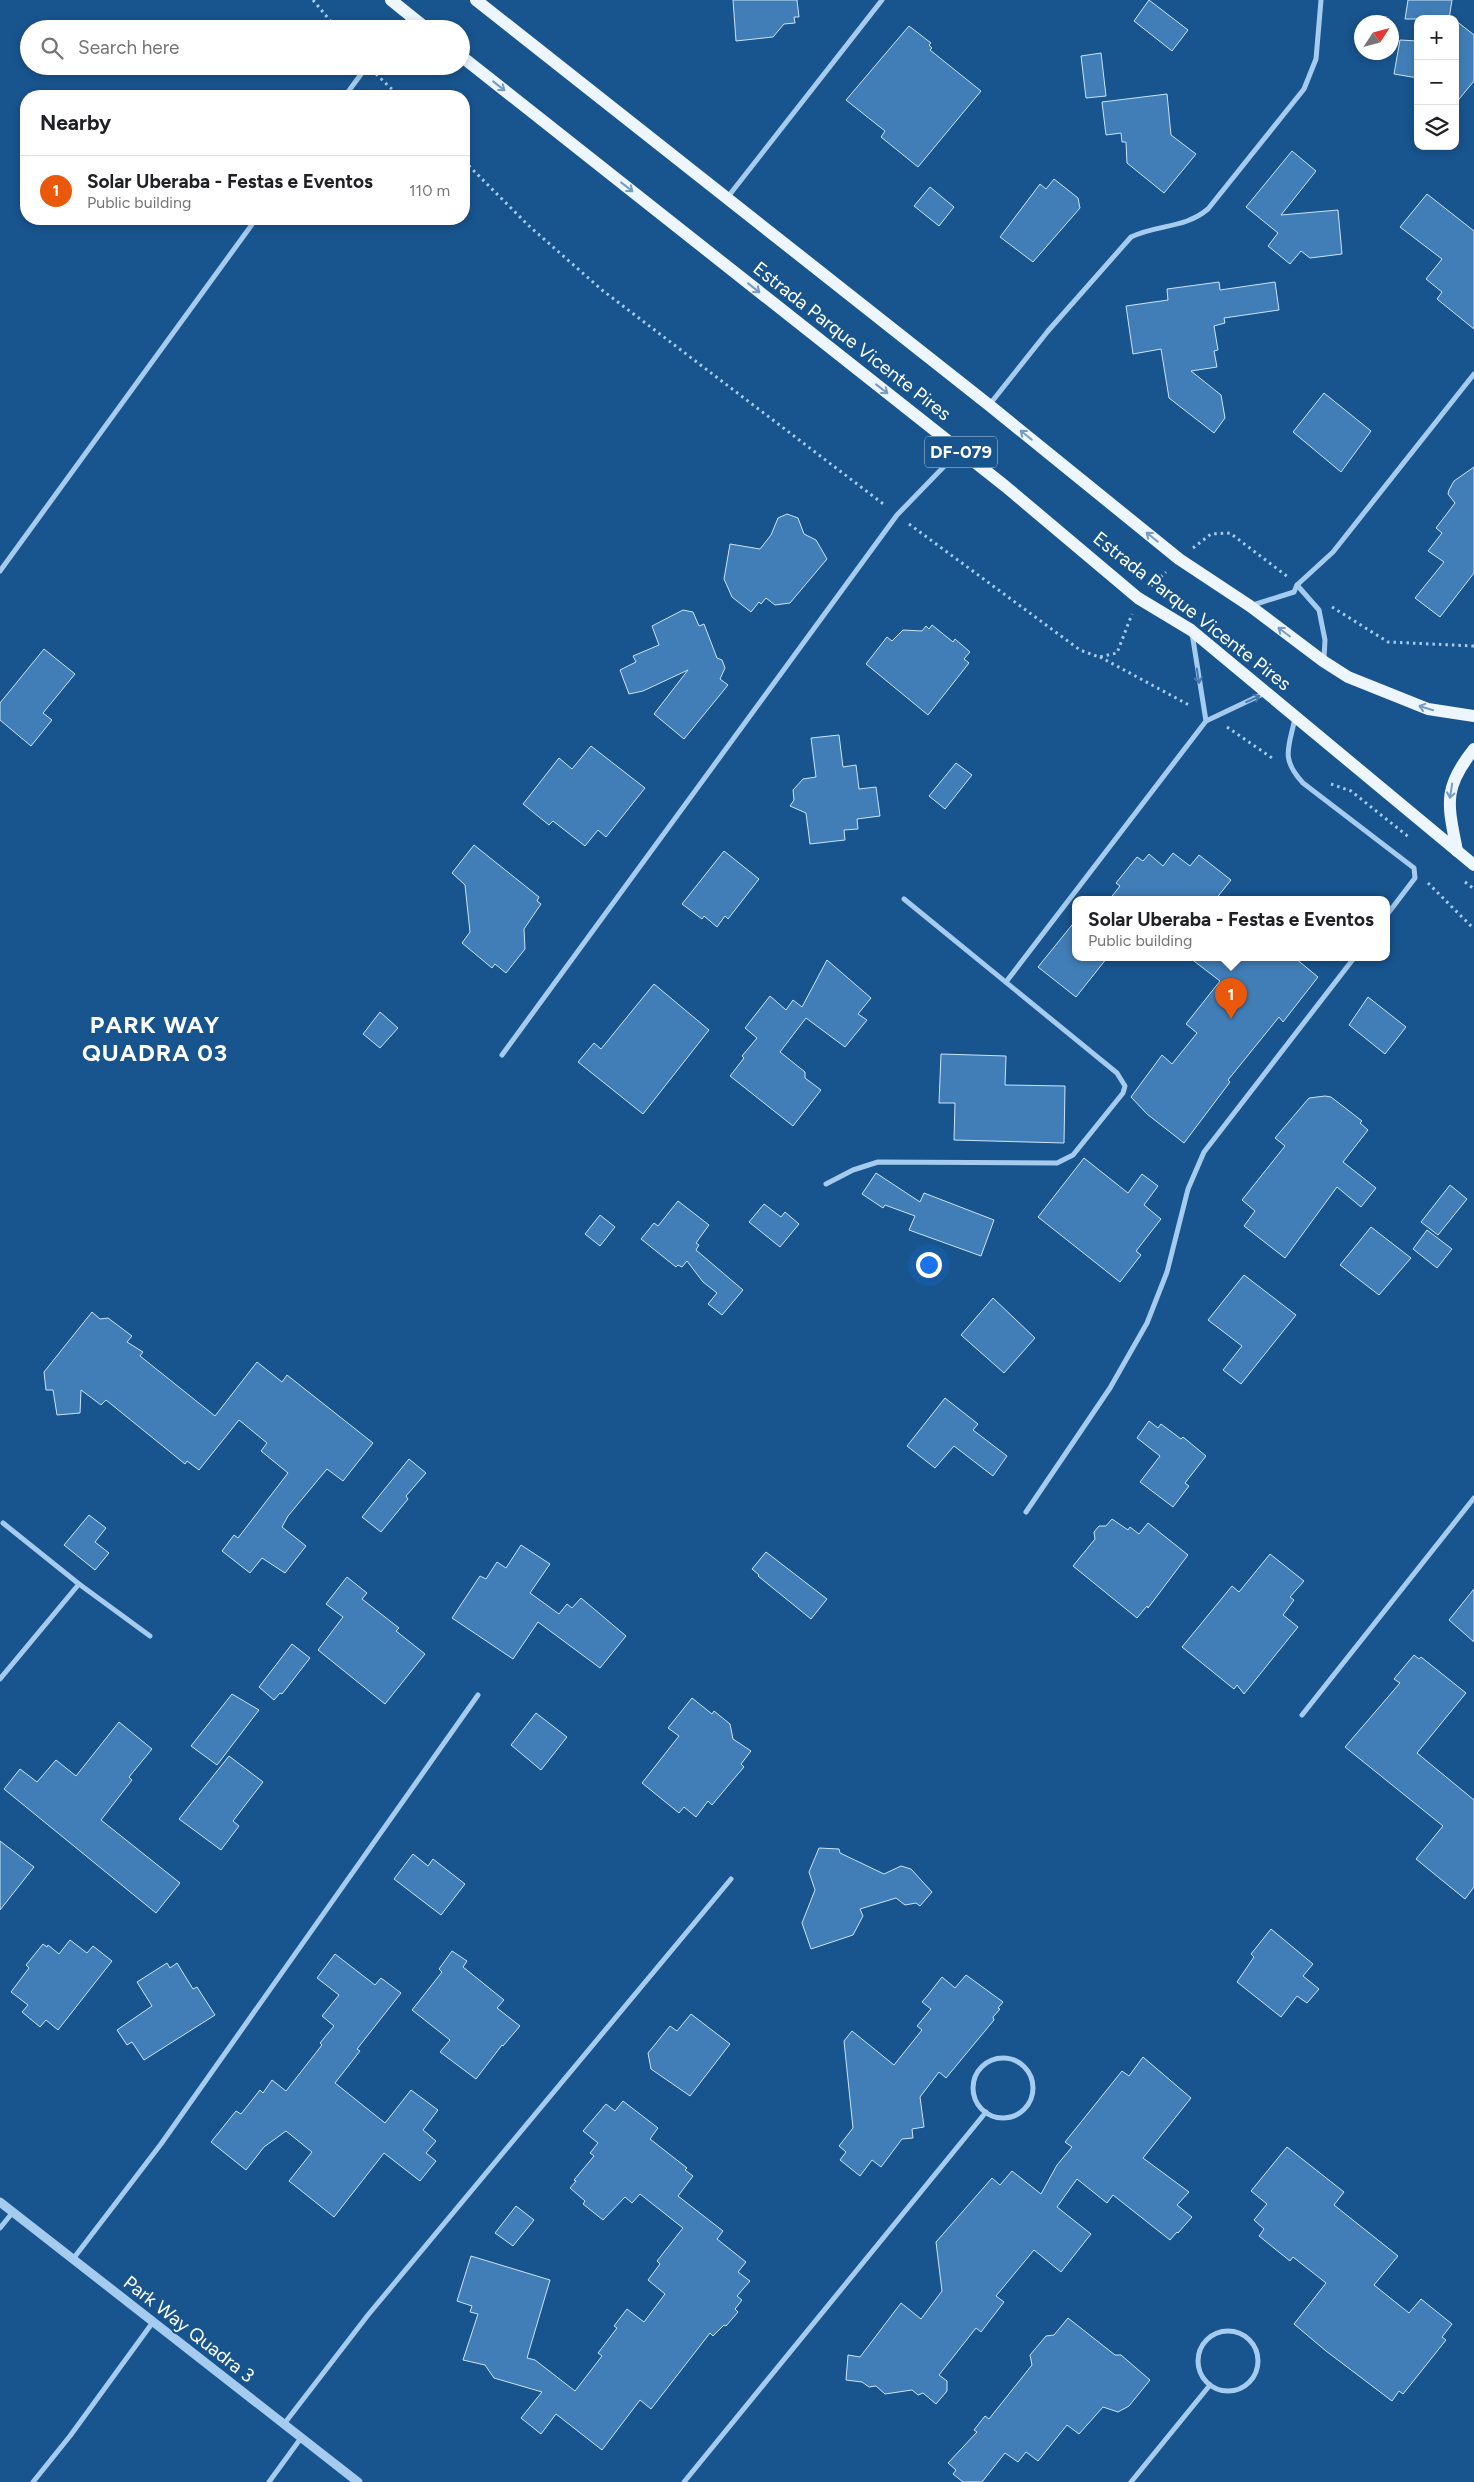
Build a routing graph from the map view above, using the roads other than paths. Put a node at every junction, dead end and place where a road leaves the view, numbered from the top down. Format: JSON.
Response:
{"nodes":[{"id":1,"x":391,"y":0,"type":"edge"},
{"id":2,"x":476,"y":0,"type":"edge"},
{"id":3,"x":882,"y":0,"type":"edge"},
{"id":4,"x":1321,"y":0,"type":"edge"},
{"id":5,"x":411,"y":16,"type":"junction"},
{"id":6,"x":408,"y":20,"type":"edge"},
{"id":7,"x":416,"y":20,"type":"edge"},
{"id":8,"x":470,"y":63,"type":"edge"},
{"id":9,"x":360,"y":75,"type":"edge"},
{"id":10,"x":349,"y":90,"type":"edge"},
{"id":11,"x":726,"y":198,"type":"junction"},
{"id":12,"x":252,"y":225,"type":"edge"},
{"id":13,"x":1474,"y":374,"type":"edge"},
{"id":14,"x":989,"y":405,"type":"junction"},
{"id":15,"x":959,"y":450,"type":"junction"},
{"id":16,"x":0,"y":571,"type":"edge"},
{"id":17,"x":1297,"y":584,"type":"junction"},
{"id":18,"x":1250,"y":606,"type":"junction"},
{"id":19,"x":1191,"y":630,"type":"junction"},
{"id":20,"x":1323,"y":662,"type":"junction"},
{"id":21,"x":1268,"y":692,"type":"junction"},
{"id":22,"x":1296,"y":716,"type":"junction"},
{"id":23,"x":1474,"y":716,"type":"edge"},
{"id":24,"x":1206,"y":721,"type":"junction"},
{"id":25,"x":1474,"y":749,"type":"edge"},
{"id":26,"x":1457,"y":851,"type":"junction"},
{"id":27,"x":1474,"y":865,"type":"edge"},
{"id":28,"x":904,"y":900,"type":"dead end"},
{"id":29,"x":1390,"y":911,"type":"edge"},
{"id":30,"x":1352,"y":961,"type":"edge"},
{"id":31,"x":1006,"y":982,"type":"junction"},
{"id":32,"x":502,"y":1055,"type":"dead end"},
{"id":33,"x":826,"y":1184,"type":"dead end"},
{"id":34,"x":1474,"y":1498,"type":"edge"},
{"id":35,"x":1026,"y":1512,"type":"dead end"},
{"id":36,"x":3,"y":1523,"type":"dead end"},
{"id":37,"x":79,"y":1584,"type":"junction"},
{"id":38,"x":150,"y":1636,"type":"dead end"},
{"id":39,"x":0,"y":1680,"type":"edge"},
{"id":40,"x":478,"y":1695,"type":"dead end"},
{"id":41,"x":1302,"y":1715,"type":"dead end"},
{"id":42,"x":731,"y":1879,"type":"dead end"},
{"id":43,"x":986,"y":2112,"type":"junction"},
{"id":44,"x":0,"y":2202,"type":"edge"},
{"id":45,"x":12,"y":2212,"type":"junction"},
{"id":46,"x":0,"y":2228,"type":"edge"},
{"id":47,"x":73,"y":2259,"type":"junction"},
{"id":48,"x":153,"y":2322,"type":"junction"},
{"id":49,"x":1210,"y":2385,"type":"junction"},
{"id":50,"x":284,"y":2424,"type":"junction"},
{"id":51,"x":302,"y":2438,"type":"junction"},
{"id":52,"x":33,"y":2482,"type":"edge"},
{"id":53,"x":269,"y":2482,"type":"edge"},
{"id":54,"x":358,"y":2482,"type":"edge"},
{"id":55,"x":684,"y":2482,"type":"edge"},
{"id":56,"x":1131,"y":2482,"type":"edge"}],
"edges":[{"from":1,"to":5,"type":"main road"},
{"from":2,"to":11,"type":"main road","name":"Estrada Parque Vicente Pires","number":"DF-079"},
{"from":3,"to":11,"type":"street"},
{"from":4,"to":14,"type":"street"},
{"from":5,"to":6,"type":"street"},
{"from":5,"to":7,"type":"main road"},
{"from":8,"to":15,"type":"main road","name":"Estrada Parque Vicente Pires","number":"DF-079","one_way":true},
{"from":9,"to":10,"type":"street"},
{"from":11,"to":14,"type":"main road","name":"Estrada Parque Vicente Pires","number":"DF-079"},
{"from":12,"to":16,"type":"street"},
{"from":13,"to":17,"type":"street"},
{"from":18,"to":14,"type":"main road","name":"Estrada Parque Vicente Pires","number":"DF-079","one_way":true},
{"from":15,"to":19,"type":"main road","name":"Estrada Parque Vicente Pires","number":"DF-079"},
{"from":15,"to":32,"type":"street"},
{"from":17,"to":18,"type":"street"},
{"from":17,"to":20,"type":"street"},
{"from":20,"to":18,"type":"main road","name":"Estrada Parque Vicente Pires","number":"DF-079","one_way":true},
{"from":19,"to":21,"type":"main road","name":"Estrada Parque Vicente Pires","number":"DF-079"},
{"from":19,"to":24,"type":"street","one_way":true},
{"from":23,"to":20,"type":"main road","name":"Estrada Parque Vicente Pires","number":"DF-079","one_way":true},
{"from":21,"to":22,"type":"main road","name":"Estrada Parque Vicente Pires","number":"DF-079"},
{"from":24,"to":21,"type":"street","one_way":true},
{"from":22,"to":26,"type":"main road","name":"Estrada Parque Vicente Pires","number":"DF-079"},
{"from":22,"to":29,"type":"street"},
{"from":24,"to":31,"type":"street"},
{"from":25,"to":26,"type":"main road","one_way":true},
{"from":26,"to":27,"type":"main road","name":"Estrada Parque Vicente Pires","number":"DF-079"},
{"from":28,"to":31,"type":"street"},
{"from":30,"to":35,"type":"street"},
{"from":31,"to":33,"type":"street"},
{"from":34,"to":41,"type":"street"},
{"from":36,"to":37,"type":"street"},
{"from":37,"to":38,"type":"street"},
{"from":37,"to":39,"type":"street"},
{"from":40,"to":47,"type":"street"},
{"from":42,"to":50,"type":"street"},
{"from":43,"to":43,"type":"street"},
{"from":43,"to":55,"type":"street"},
{"from":44,"to":45,"type":"street","name":"Park Way Quadra 3"},
{"from":45,"to":46,"type":"street"},
{"from":45,"to":47,"type":"street","name":"Park Way Quadra 3"},
{"from":47,"to":48,"type":"street","name":"Park Way Quadra 3"},
{"from":48,"to":50,"type":"street","name":"Park Way Quadra 3"},
{"from":48,"to":52,"type":"street"},
{"from":49,"to":49,"type":"street"},
{"from":49,"to":56,"type":"street"},
{"from":50,"to":51,"type":"street","name":"Park Way Quadra 3"},
{"from":51,"to":53,"type":"street"},
{"from":51,"to":54,"type":"street","name":"Park Way Quadra 3"}]}
